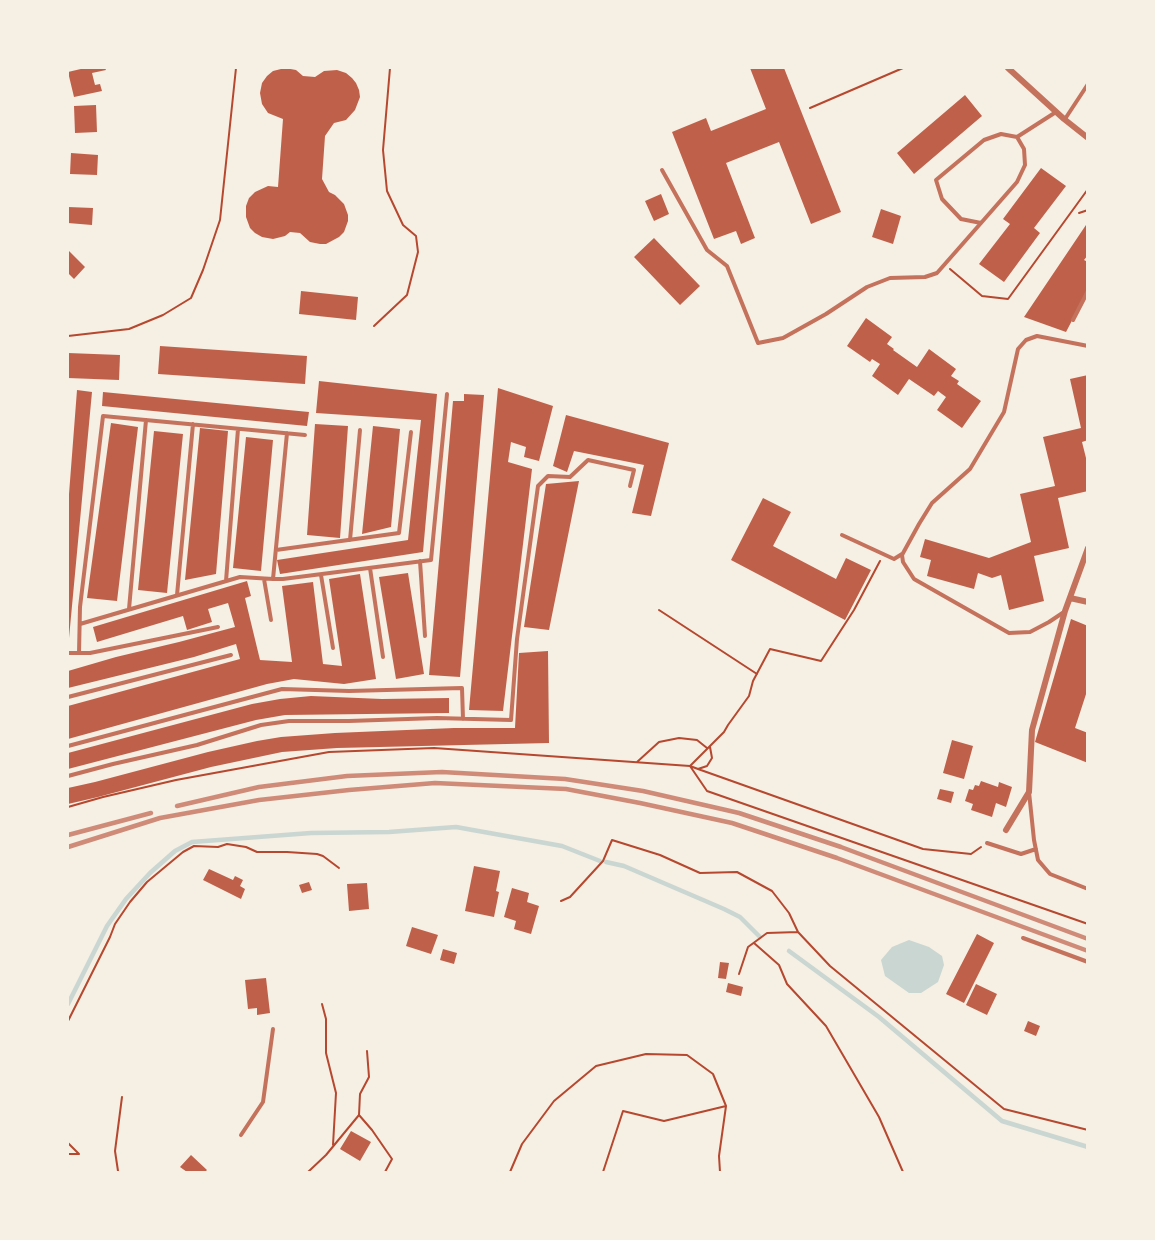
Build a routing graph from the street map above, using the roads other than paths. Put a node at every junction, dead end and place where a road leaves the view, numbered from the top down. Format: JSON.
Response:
{"nodes":[{"id":1,"x":1008,"y":68,"type":"edge"},
{"id":2,"x":1088,"y":84,"type":"edge"},
{"id":3,"x":1056,"y":112,"type":"junction"},
{"id":4,"x":1064,"y":119,"type":"junction"},
{"id":5,"x":1017,"y":137,"type":"junction"},
{"id":6,"x":1088,"y":138,"type":"edge"},
{"id":7,"x":662,"y":170,"type":"dead end"},
{"id":8,"x":981,"y":223,"type":"junction"},
{"id":9,"x":1088,"y":291,"type":"edge"},
{"id":10,"x":1073,"y":320,"type":"dead end"},
{"id":11,"x":1088,"y":346,"type":"edge"},
{"id":12,"x":447,"y":394,"type":"dead end"},
{"id":13,"x":146,"y":420,"type":"junction"},
{"id":14,"x":193,"y":424,"type":"junction"},
{"id":15,"x":238,"y":429,"type":"junction"},
{"id":16,"x":360,"y":430,"type":"dead end"},
{"id":17,"x":411,"y":432,"type":"dead end"},
{"id":18,"x":287,"y":433,"type":"junction"},
{"id":19,"x":305,"y":435,"type":"dead end"},
{"id":20,"x":630,"y":486,"type":"dead end"},
{"id":21,"x":842,"y":535,"type":"dead end"},
{"id":22,"x":350,"y":540,"type":"junction"},
{"id":23,"x":1088,"y":548,"type":"edge"},
{"id":24,"x":276,"y":550,"type":"junction"},
{"id":25,"x":903,"y":554,"type":"junction"},
{"id":26,"x":420,"y":561,"type":"junction"},
{"id":27,"x":370,"y":568,"type":"junction"},
{"id":28,"x":321,"y":574,"type":"junction"},
{"id":29,"x":264,"y":579,"type":"junction"},
{"id":30,"x":273,"y":579,"type":"junction"},
{"id":31,"x":226,"y":581,"type":"junction"},
{"id":32,"x":177,"y":596,"type":"junction"},
{"id":33,"x":1070,"y":597,"type":"junction"},
{"id":34,"x":1088,"y":602,"type":"edge"},
{"id":35,"x":129,"y":609,"type":"junction"},
{"id":36,"x":1065,"y":611,"type":"junction"},
{"id":37,"x":271,"y":621,"type":"dead end"},
{"id":38,"x":80,"y":624,"type":"junction"},
{"id":39,"x":218,"y":627,"type":"dead end"},
{"id":40,"x":425,"y":636,"type":"dead end"},
{"id":41,"x":333,"y":648,"type":"dead end"},
{"id":42,"x":68,"y":653,"type":"edge"},
{"id":43,"x":79,"y":653,"type":"junction"},
{"id":44,"x":231,"y":655,"type":"dead end"},
{"id":45,"x":383,"y":657,"type":"dead end"},
{"id":46,"x":68,"y":697,"type":"edge"},
{"id":47,"x":463,"y":719,"type":"junction"},
{"id":48,"x":68,"y":746,"type":"edge"},
{"id":49,"x":68,"y":776,"type":"edge"},
{"id":50,"x":1029,"y":792,"type":"junction"},
{"id":51,"x":1006,"y":830,"type":"dead end"},
{"id":52,"x":987,"y":843,"type":"road end"},
{"id":53,"x":1036,"y":849,"type":"junction"},
{"id":54,"x":1088,"y":889,"type":"edge"},
{"id":55,"x":1023,"y":938,"type":"dead end"},
{"id":56,"x":1088,"y":962,"type":"edge"},
{"id":57,"x":273,"y":1029,"type":"dead end"},
{"id":58,"x":241,"y":1135,"type":"dead end"}],
"edges":[{"from":1,"to":3,"type":"street"},
{"from":2,"to":4,"type":"lane"},
{"from":3,"to":4,"type":"street"},
{"from":3,"to":5,"type":"lane"},
{"from":4,"to":6,"type":"street"},
{"from":5,"to":8,"type":"lane"},
{"from":5,"to":8,"type":"lane"},
{"from":7,"to":8,"type":"lane"},
{"from":9,"to":10,"type":"lane"},
{"from":11,"to":25,"type":"lane"},
{"from":12,"to":26,"type":"lane"},
{"from":13,"to":14,"type":"lane"},
{"from":13,"to":35,"type":"lane"},
{"from":13,"to":38,"type":"lane"},
{"from":14,"to":15,"type":"lane"},
{"from":14,"to":32,"type":"lane"},
{"from":15,"to":18,"type":"lane"},
{"from":15,"to":31,"type":"lane"},
{"from":16,"to":22,"type":"lane"},
{"from":17,"to":22,"type":"lane"},
{"from":18,"to":19,"type":"lane"},
{"from":18,"to":24,"type":"lane"},
{"from":20,"to":47,"type":"lane"},
{"from":21,"to":25,"type":"lane"},
{"from":22,"to":24,"type":"lane"},
{"from":23,"to":33,"type":"street"},
{"from":24,"to":30,"type":"lane"},
{"from":25,"to":36,"type":"lane"},
{"from":26,"to":27,"type":"lane"},
{"from":26,"to":40,"type":"lane"},
{"from":27,"to":28,"type":"lane"},
{"from":27,"to":45,"type":"lane"},
{"from":28,"to":30,"type":"lane"},
{"from":28,"to":41,"type":"lane"},
{"from":29,"to":30,"type":"lane"},
{"from":29,"to":31,"type":"lane"},
{"from":29,"to":37,"type":"lane"},
{"from":31,"to":32,"type":"lane"},
{"from":32,"to":35,"type":"lane"},
{"from":33,"to":34,"type":"street"},
{"from":33,"to":36,"type":"street"},
{"from":35,"to":38,"type":"lane"},
{"from":36,"to":50,"type":"street"},
{"from":38,"to":43,"type":"lane"},
{"from":39,"to":43,"type":"lane"},
{"from":42,"to":43,"type":"lane"},
{"from":44,"to":46,"type":"lane"},
{"from":47,"to":48,"type":"lane"},
{"from":47,"to":49,"type":"lane"},
{"from":50,"to":51,"type":"street"},
{"from":50,"to":53,"type":"lane"},
{"from":52,"to":53,"type":"lane"},
{"from":53,"to":54,"type":"lane"},
{"from":55,"to":56,"type":"lane"},
{"from":57,"to":58,"type":"lane"}]}
